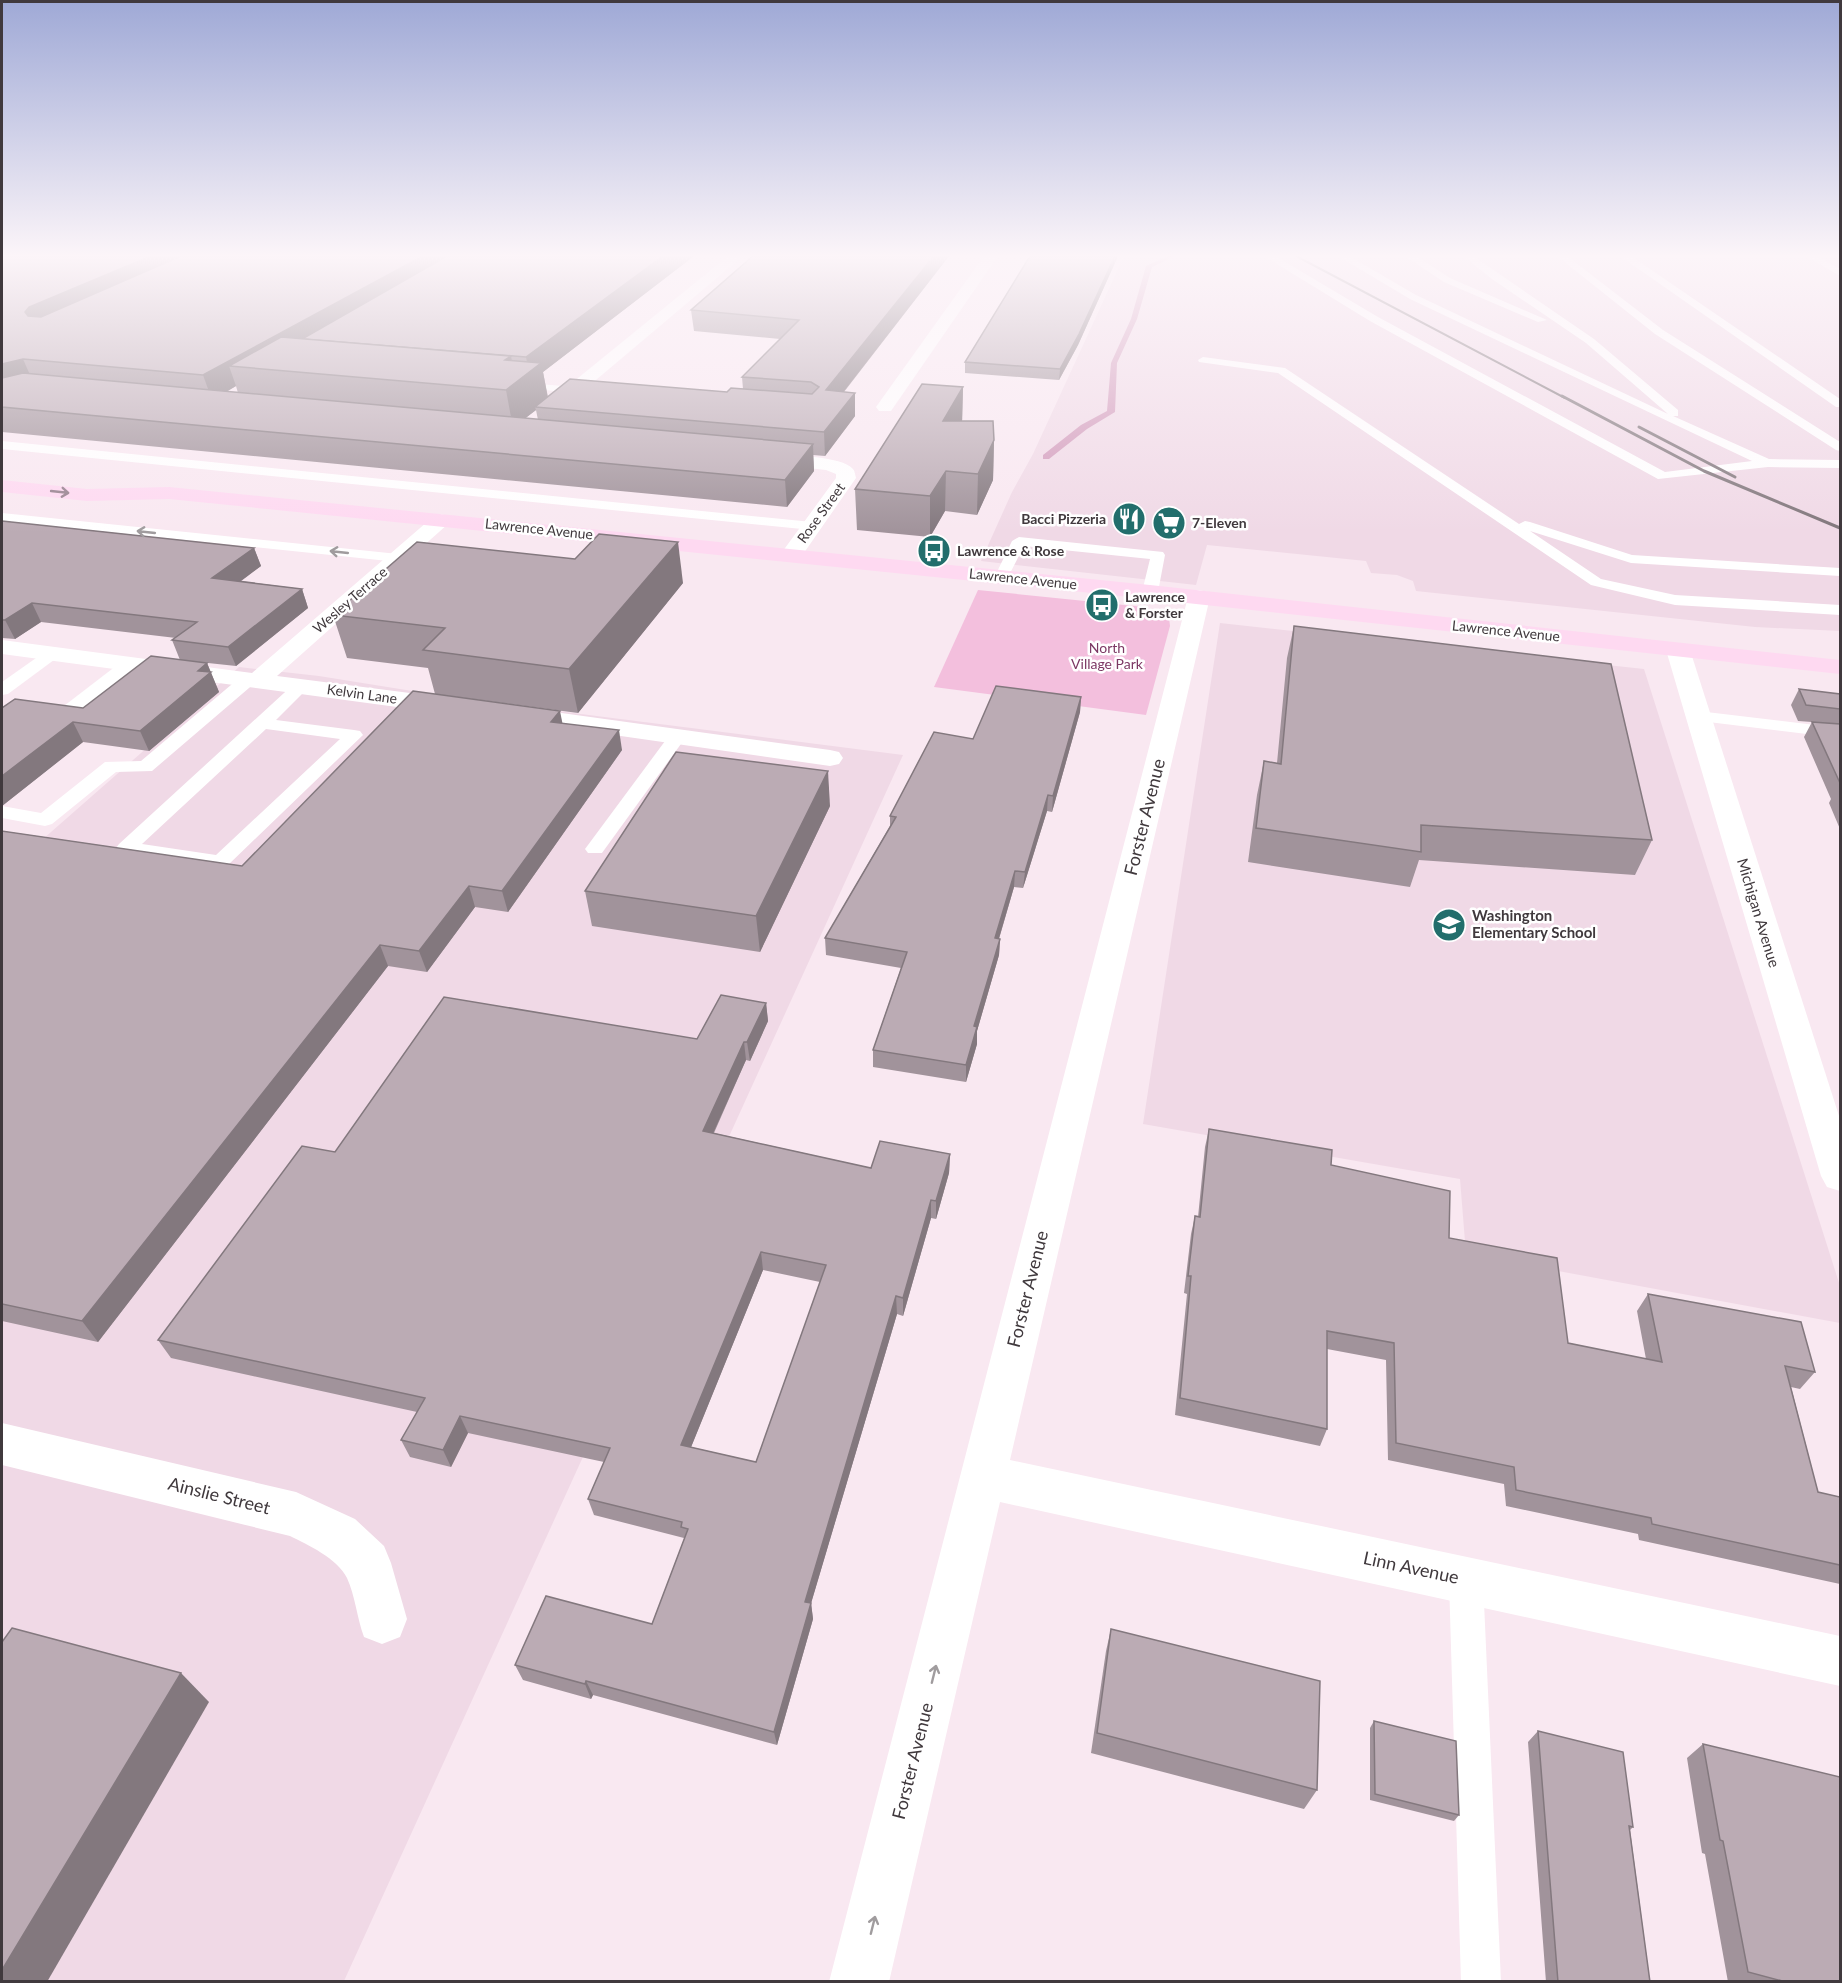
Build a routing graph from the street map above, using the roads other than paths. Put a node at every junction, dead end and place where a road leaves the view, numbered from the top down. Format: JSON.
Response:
{"nodes":[{"id":1,"x":624,"y":349,"type":"edge"},
{"id":2,"x":926,"y":349,"type":"edge"},
{"id":3,"x":1428,"y":349,"type":"edge"},
{"id":4,"x":1521,"y":349,"type":"edge"},
{"id":5,"x":1599,"y":349,"type":"edge"},
{"id":6,"x":1685,"y":349,"type":"edge"},
{"id":7,"x":1759,"y":349,"type":"edge"},
{"id":8,"x":1203,"y":360,"type":"dead end"},
{"id":9,"x":505,"y":384,"type":"edge"},
{"id":10,"x":574,"y":390,"type":"junction"},
{"id":11,"x":598,"y":392,"type":"edge"},
{"id":12,"x":1840,"y":404,"type":"edge"},
{"id":13,"x":885,"y":407,"type":"dead end"},
{"id":14,"x":543,"y":415,"type":"edge"},
{"id":15,"x":1694,"y":431,"type":"junction"},
{"id":16,"x":2,"y":445,"type":"edge"},
{"id":17,"x":1840,"y":447,"type":"edge"},
{"id":18,"x":757,"y":458,"type":"edge"},
{"id":19,"x":1768,"y":463,"type":"junction"},
{"id":20,"x":1840,"y":464,"type":"edge"},
{"id":21,"x":2,"y":469,"type":"edge"},
{"id":22,"x":2,"y":486,"type":"edge"},
{"id":23,"x":169,"y":493,"type":"junction"},
{"id":24,"x":1492,"y":513,"type":"junction"},
{"id":25,"x":2,"y":517,"type":"edge"},
{"id":26,"x":441,"y":520,"type":"junction"},
{"id":27,"x":812,"y":526,"type":"junction"},
{"id":28,"x":411,"y":553,"type":"junction"},
{"id":29,"x":791,"y":555,"type":"junction"},
{"id":30,"x":1840,"y":572,"type":"edge"},
{"id":31,"x":1002,"y":576,"type":"junction"},
{"id":32,"x":1150,"y":592,"type":"junction"},
{"id":33,"x":1199,"y":597,"type":"junction"},
{"id":34,"x":1840,"y":610,"type":"edge"},
{"id":35,"x":2,"y":647,"type":"edge"},
{"id":36,"x":1678,"y":650,"type":"junction"},
{"id":37,"x":52,"y":654,"type":"junction"},
{"id":38,"x":131,"y":663,"type":"junction"},
{"id":39,"x":1840,"y":667,"type":"edge"},
{"id":40,"x":254,"y":679,"type":"junction"},
{"id":41,"x":302,"y":686,"type":"junction"},
{"id":42,"x":2,"y":690,"type":"edge"},
{"id":43,"x":66,"y":713,"type":"edge"},
{"id":44,"x":1698,"y":716,"type":"junction"},
{"id":45,"x":261,"y":723,"type":"junction"},
{"id":46,"x":1840,"y":733,"type":"edge"},
{"id":47,"x":677,"y":737,"type":"junction"},
{"id":48,"x":830,"y":758,"type":"dead end"},
{"id":49,"x":2,"y":812,"type":"edge"},
{"id":50,"x":595,"y":849,"type":"dead end"},
{"id":51,"x":1827,"y":1087,"type":"edge"},
{"id":52,"x":1840,"y":1176,"type":"edge"},
{"id":53,"x":2,"y":1444,"type":"edge"},
{"id":54,"x":982,"y":1476,"type":"junction"},
{"id":55,"x":1466,"y":1580,"type":"junction"},
{"id":56,"x":382,"y":1619,"type":"dead end"},
{"id":57,"x":1840,"y":1660,"type":"edge"},
{"id":58,"x":859,"y":1982,"type":"edge"},
{"id":59,"x":1481,"y":1982,"type":"edge"}],
"edges":[{"from":1,"to":10,"type":"street"},
{"from":2,"to":13,"type":"street"},
{"from":3,"to":19,"type":"lane"},
{"from":4,"to":15,"type":"lane"},
{"from":5,"to":15,"type":"lane"},
{"from":6,"to":17,"type":"lane"},
{"from":7,"to":12,"type":"lane"},
{"from":8,"to":24,"type":"lane"},
{"from":9,"to":10,"type":"lane"},
{"from":10,"to":11,"type":"lane"},
{"from":10,"to":14,"type":"street"},
{"from":15,"to":19,"type":"lane"},
{"from":16,"to":27,"type":"lane"},
{"from":18,"to":27,"type":"street","name":"Rose Street"},
{"from":19,"to":20,"type":"lane"},
{"from":21,"to":23,"type":"main road","name":"Lawrence Avenue"},
{"from":22,"to":23,"type":"main road","name":"Lawrence Avenue","one_way":true},
{"from":23,"to":26,"type":"main road","name":"Lawrence Avenue"},
{"from":24,"to":30,"type":"lane"},
{"from":24,"to":34,"type":"lane"},
{"from":28,"to":25,"type":"lane","one_way":true},
{"from":26,"to":28,"type":"street","name":"Wesley Terrace"},
{"from":26,"to":29,"type":"main road","name":"Lawrence Avenue"},
{"from":27,"to":29,"type":"street","name":"Rose Street"},
{"from":28,"to":40,"type":"street","name":"Wesley Terrace"},
{"from":29,"to":31,"type":"main road","name":"Lawrence Avenue"},
{"from":31,"to":32,"type":"main road","name":"Lawrence Avenue"},
{"from":31,"to":32,"type":"lane"},
{"from":32,"to":33,"type":"main road","name":"Lawrence Avenue"},
{"from":33,"to":36,"type":"main road","name":"Lawrence Avenue"},
{"from":33,"to":54,"type":"street","name":"Forster Avenue"},
{"from":35,"to":37,"type":"street","name":"Kelvin Lane"},
{"from":36,"to":39,"type":"main road","name":"Lawrence Avenue"},
{"from":36,"to":44,"type":"street","name":"Michigan Avenue"},
{"from":37,"to":38,"type":"street","name":"Kelvin Lane"},
{"from":37,"to":42,"type":"lane"},
{"from":38,"to":40,"type":"street","name":"Kelvin Lane"},
{"from":38,"to":43,"type":"lane"},
{"from":40,"to":41,"type":"street","name":"Kelvin Lane"},
{"from":40,"to":49,"type":"lane"},
{"from":41,"to":45,"type":"lane"},
{"from":41,"to":47,"type":"street","name":"Kelvin Lane"},
{"from":44,"to":46,"type":"lane"},
{"from":44,"to":51,"type":"street","name":"Michigan Avenue"},
{"from":45,"to":45,"type":"lane"},
{"from":47,"to":48,"type":"street","name":"Kelvin Lane"},
{"from":47,"to":50,"type":"lane"},
{"from":51,"to":52,"type":"street","name":"Michigan Avenue"},
{"from":53,"to":56,"type":"street","name":"Ainslie Street"},
{"from":54,"to":55,"type":"street","name":"Linn Avenue"},
{"from":58,"to":54,"type":"street","name":"Forster Avenue","one_way":true},
{"from":55,"to":57,"type":"street","name":"Linn Avenue"},
{"from":55,"to":59,"type":"lane"}]}
